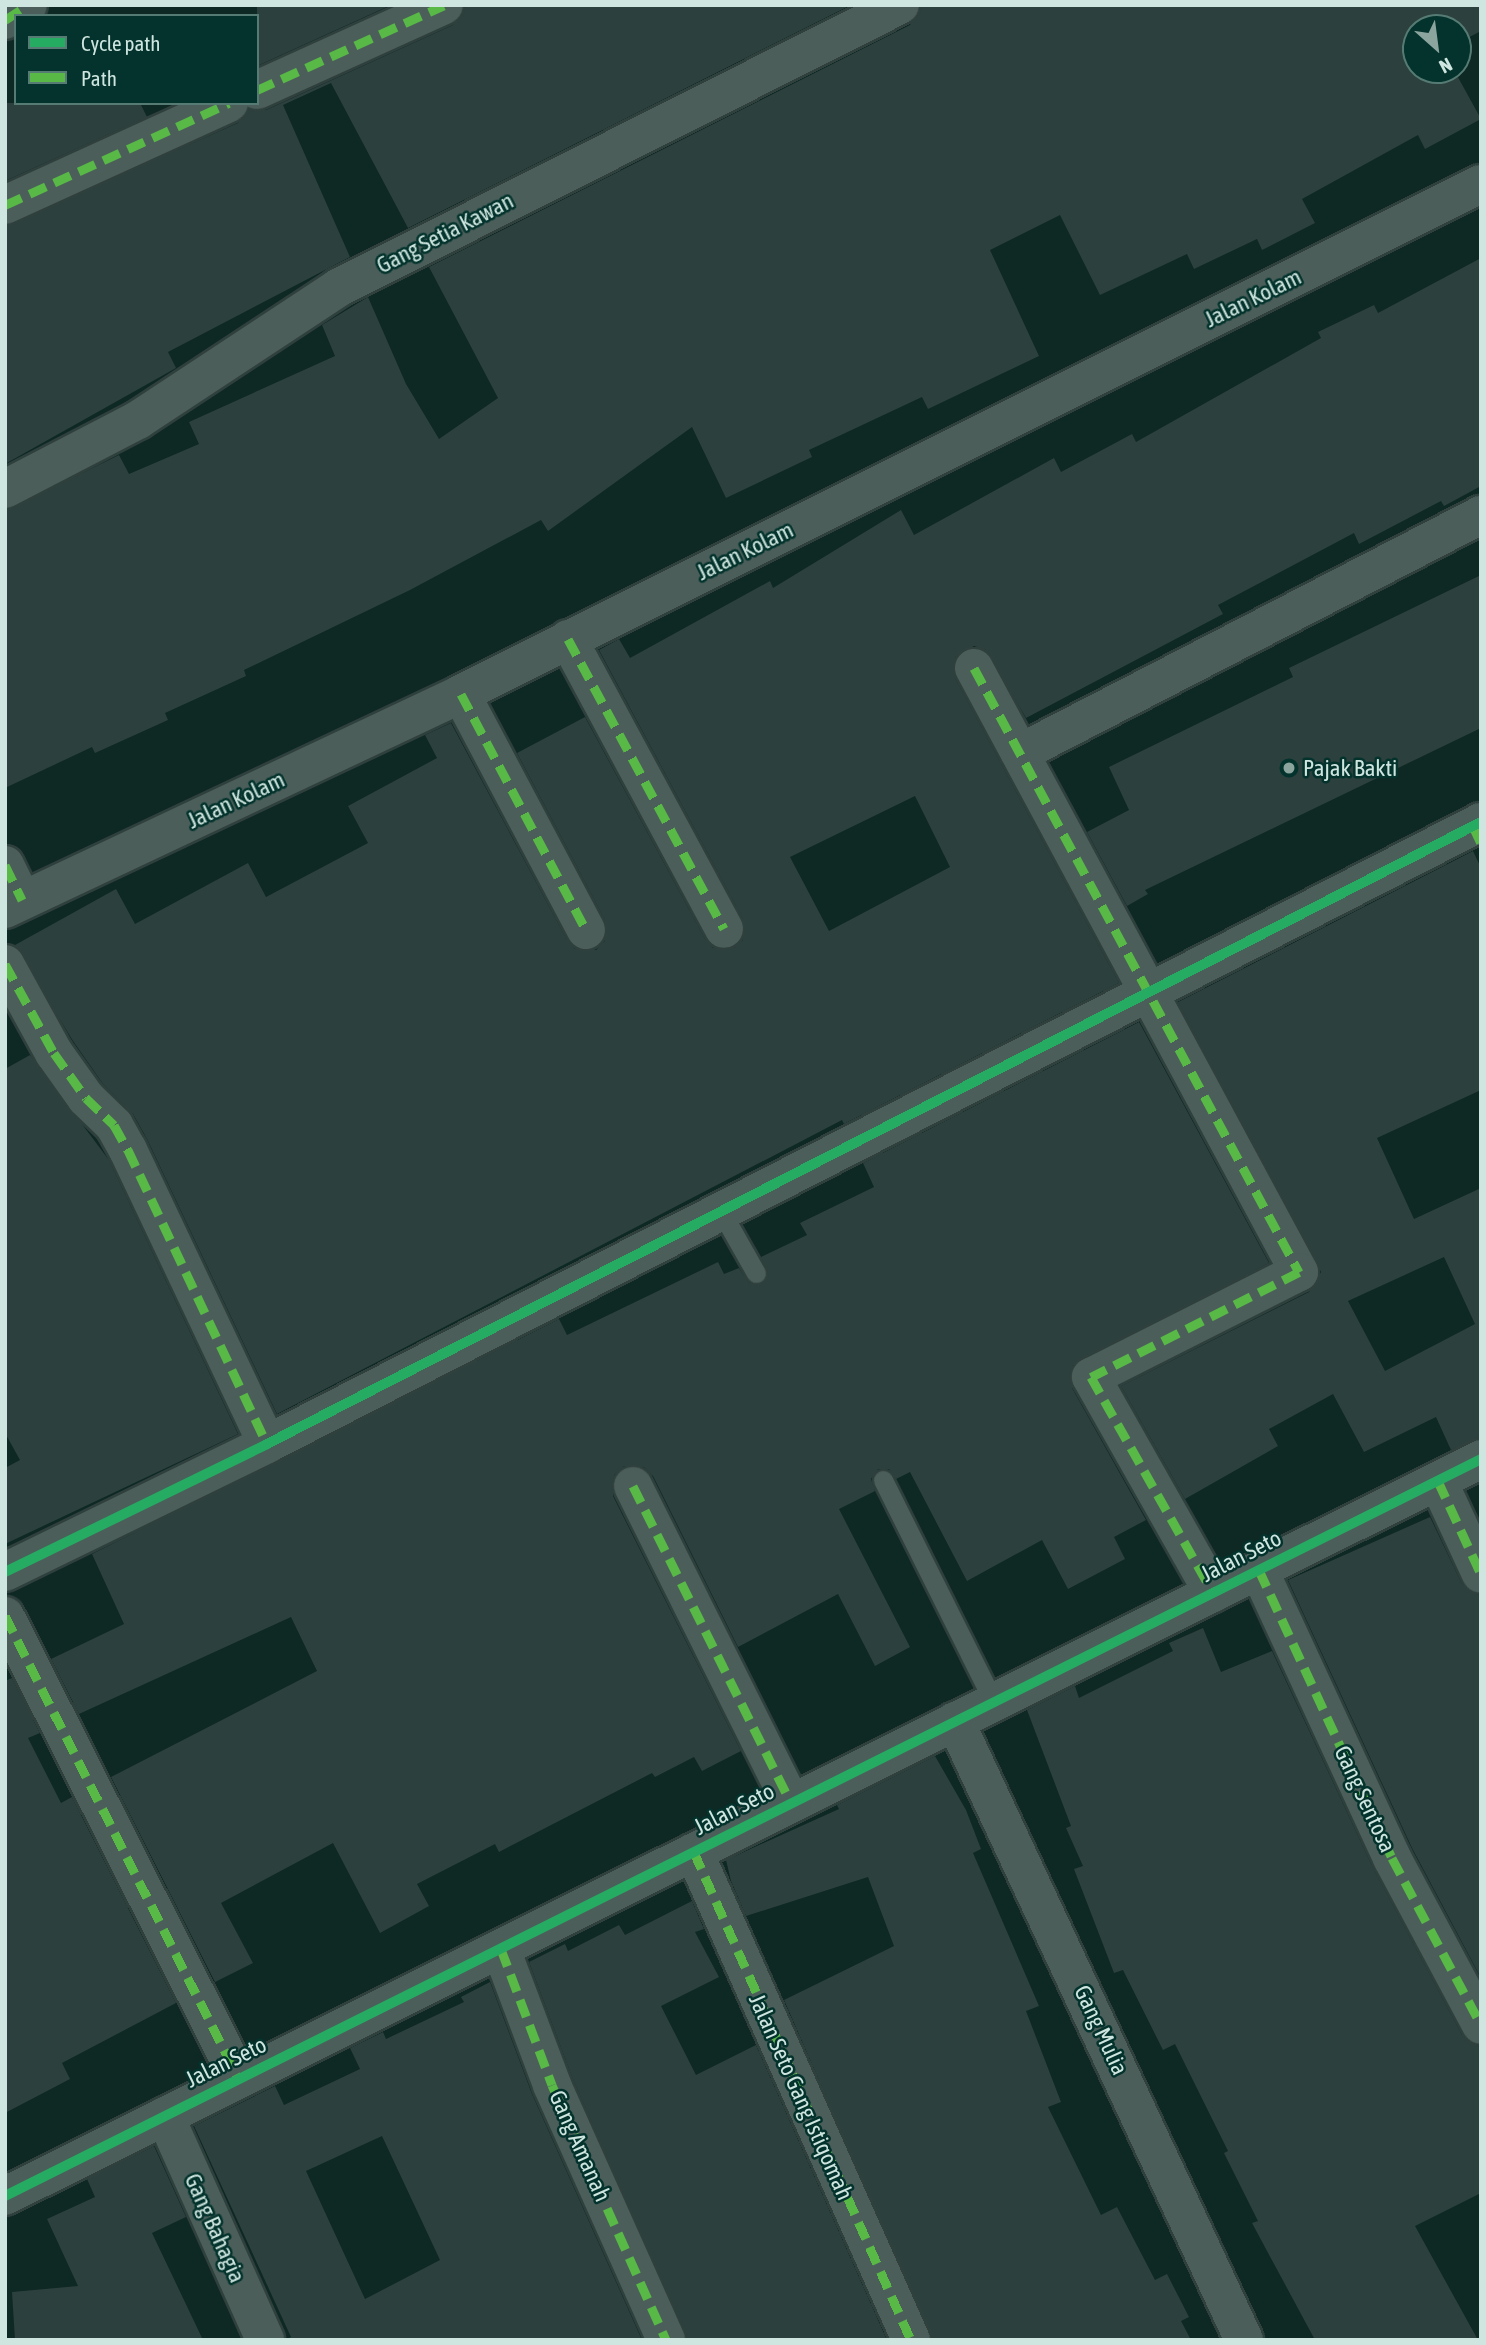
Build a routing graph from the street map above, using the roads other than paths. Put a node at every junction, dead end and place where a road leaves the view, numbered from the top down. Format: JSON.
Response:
{"nodes":[{"id":1,"x":27,"y":5,"type":"edge"},
{"id":2,"x":444,"y":5,"type":"edge"},
{"id":3,"x":900,"y":5,"type":"edge"},
{"id":4,"x":5,"y":20,"type":"edge"},
{"id":5,"x":259,"y":89,"type":"edge"},
{"id":6,"x":225,"y":105,"type":"edge"},
{"id":7,"x":1481,"y":184,"type":"edge"},
{"id":8,"x":5,"y":205,"type":"edge"},
{"id":9,"x":5,"y":489,"type":"edge"},
{"id":10,"x":1481,"y":515,"type":"edge"},
{"id":11,"x":568,"y":639,"type":"junction"},
{"id":12,"x":974,"y":668,"type":"dead end"},
{"id":13,"x":461,"y":694,"type":"junction"},
{"id":14,"x":1020,"y":752,"type":"junction"},
{"id":15,"x":1478,"y":831,"type":"edge"},
{"id":16,"x":5,"y":865,"type":"edge"},
{"id":17,"x":14,"y":904,"type":"edge"},
{"id":18,"x":724,"y":929,"type":"dead end"},
{"id":19,"x":586,"y":930,"type":"dead end"},
{"id":20,"x":5,"y":964,"type":"edge"},
{"id":21,"x":1150,"y":995,"type":"junction"},
{"id":22,"x":722,"y":1213,"type":"junction"},
{"id":23,"x":756,"y":1273,"type":"dead end"},
{"id":24,"x":267,"y":1444,"type":"junction"},
{"id":25,"x":1481,"y":1459,"type":"edge"},
{"id":26,"x":883,"y":1480,"type":"dead end"},
{"id":27,"x":1438,"y":1481,"type":"junction"},
{"id":28,"x":633,"y":1486,"type":"dead end"},
{"id":29,"x":1259,"y":1570,"type":"junction"},
{"id":30,"x":5,"y":1572,"type":"edge"},
{"id":31,"x":1481,"y":1574,"type":"edge"},
{"id":32,"x":1213,"y":1593,"type":"junction"},
{"id":33,"x":5,"y":1616,"type":"edge"},
{"id":34,"x":993,"y":1703,"type":"junction"},
{"id":35,"x":955,"y":1721,"type":"junction"},
{"id":36,"x":792,"y":1803,"type":"junction"},
{"id":37,"x":694,"y":1852,"type":"junction"},
{"id":38,"x":501,"y":1949,"type":"junction"},
{"id":39,"x":1481,"y":2025,"type":"edge"},
{"id":40,"x":239,"y":2079,"type":"junction"},
{"id":41,"x":165,"y":2116,"type":"junction"},
{"id":42,"x":5,"y":2196,"type":"edge"},
{"id":43,"x":265,"y":2340,"type":"edge"},
{"id":44,"x":666,"y":2340,"type":"edge"},
{"id":45,"x":911,"y":2340,"type":"edge"},
{"id":46,"x":1244,"y":2340,"type":"edge"}],
"edges":[{"from":1,"to":4,"type":"street"},
{"from":2,"to":5,"type":"street"},
{"from":3,"to":9,"type":"street","name":"Gang Setia Kawan"},
{"from":6,"to":8,"type":"street"},
{"from":7,"to":11,"type":"street","name":"Jalan Kolam"},
{"from":10,"to":14,"type":"street"},
{"from":11,"to":13,"type":"street","name":"Jalan Kolam"},
{"from":11,"to":18,"type":"street"},
{"from":12,"to":14,"type":"street"},
{"from":13,"to":17,"type":"street","name":"Jalan Kolam"},
{"from":13,"to":19,"type":"street"},
{"from":14,"to":21,"type":"street"},
{"from":15,"to":21,"type":"street"},
{"from":16,"to":17,"type":"street"},
{"from":20,"to":24,"type":"street"},
{"from":21,"to":22,"type":"street"},
{"from":21,"to":32,"type":"street"},
{"from":22,"to":23,"type":"lane"},
{"from":22,"to":24,"type":"street"},
{"from":24,"to":30,"type":"street"},
{"from":25,"to":27,"type":"street","name":"Jalan Seto"},
{"from":26,"to":34,"type":"lane"},
{"from":27,"to":29,"type":"street","name":"Jalan Seto"},
{"from":27,"to":31,"type":"street"},
{"from":28,"to":36,"type":"street"},
{"from":29,"to":32,"type":"street","name":"Jalan Seto"},
{"from":29,"to":39,"type":"street","name":"Gang Sentosa"},
{"from":32,"to":34,"type":"street","name":"Jalan Seto"},
{"from":33,"to":40,"type":"street"},
{"from":34,"to":35,"type":"street","name":"Jalan Seto"},
{"from":35,"to":36,"type":"street","name":"Jalan Seto"},
{"from":35,"to":46,"type":"street","name":"Gang Mulia"},
{"from":36,"to":37,"type":"street","name":"Jalan Seto"},
{"from":37,"to":38,"type":"street","name":"Jalan Seto"},
{"from":37,"to":45,"type":"street","name":"Jalan Seto Gang Istiqomah"},
{"from":38,"to":40,"type":"street","name":"Jalan Seto"},
{"from":38,"to":44,"type":"street","name":"Gang Amanah"},
{"from":40,"to":41,"type":"street","name":"Jalan Seto"},
{"from":41,"to":42,"type":"street","name":"Jalan Seto"},
{"from":41,"to":43,"type":"street","name":"Gang Bahagia"}]}
